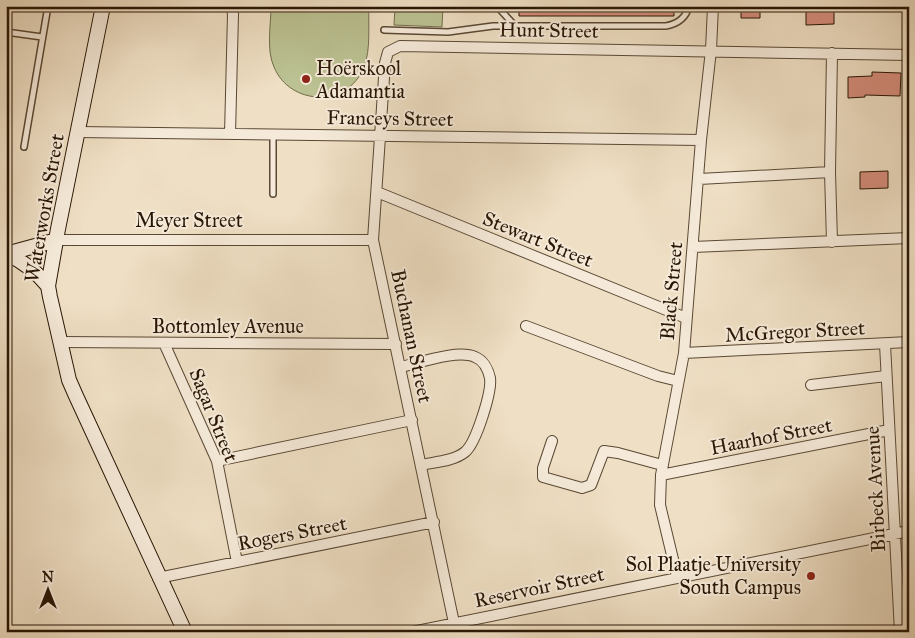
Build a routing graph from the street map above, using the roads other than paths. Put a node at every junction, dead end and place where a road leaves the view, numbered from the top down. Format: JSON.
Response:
{"nodes":[{"id":1,"x":48,"y":6,"type":"edge"},
{"id":2,"x":103,"y":6,"type":"edge"},
{"id":3,"x":230,"y":6,"type":"edge"},
{"id":4,"x":497,"y":6,"type":"edge"},
{"id":5,"x":689,"y":6,"type":"edge"},
{"id":6,"x":713,"y":6,"type":"edge"},
{"id":7,"x":6,"y":20,"type":"edge"},
{"id":8,"x":515,"y":26,"type":"junction"},
{"id":9,"x":384,"y":30,"type":"dead end"},
{"id":10,"x":6,"y":31,"type":"edge"},
{"id":11,"x":42,"y":37,"type":"junction"},
{"id":12,"x":711,"y":50,"type":"junction"},
{"id":13,"x":388,"y":52,"type":"joint"},
{"id":14,"x":832,"y":54,"type":"junction"},
{"id":15,"x":909,"y":55,"type":"edge"},
{"id":16,"x":78,"y":132,"type":"junction"},
{"id":17,"x":230,"y":134,"type":"junction"},
{"id":18,"x":273,"y":134,"type":"junction"},
{"id":19,"x":380,"y":134,"type":"junction"},
{"id":20,"x":701,"y":140,"type":"junction"},
{"id":21,"x":24,"y":147,"type":"dead end"},
{"id":22,"x":830,"y":172,"type":"junction"},
{"id":23,"x":699,"y":179,"type":"junction"},
{"id":24,"x":377,"y":192,"type":"junction"},
{"id":25,"x":273,"y":194,"type":"dead end"},
{"id":26,"x":909,"y":238,"type":"edge"},
{"id":27,"x":57,"y":240,"type":"junction"},
{"id":28,"x":373,"y":240,"type":"junction"},
{"id":29,"x":832,"y":242,"type":"junction"},
{"id":30,"x":693,"y":247,"type":"junction"},
{"id":31,"x":6,"y":254,"type":"edge"},
{"id":32,"x":48,"y":286,"type":"junction"},
{"id":33,"x":686,"y":318,"type":"junction"},
{"id":34,"x":526,"y":326,"type":"dead end"},
{"id":35,"x":60,"y":342,"type":"junction"},
{"id":36,"x":909,"y":342,"type":"edge"},
{"id":37,"x":164,"y":343,"type":"junction"},
{"id":38,"x":396,"y":344,"type":"junction"},
{"id":39,"x":885,"y":344,"type":"junction"},
{"id":40,"x":684,"y":353,"type":"junction"},
{"id":41,"x":401,"y":368,"type":"junction"},
{"id":42,"x":886,"y":376,"type":"junction"},
{"id":43,"x":678,"y":381,"type":"junction"},
{"id":44,"x":811,"y":385,"type":"dead end"},
{"id":45,"x":412,"y":420,"type":"junction"},
{"id":46,"x":889,"y":430,"type":"junction"},
{"id":47,"x":552,"y":441,"type":"dead end"},
{"id":48,"x":217,"y":461,"type":"junction"},
{"id":49,"x":422,"y":466,"type":"junction"},
{"id":50,"x":661,"y":470,"type":"junction"},
{"id":51,"x":434,"y":522,"type":"junction"},
{"id":52,"x":909,"y":531,"type":"edge"},
{"id":53,"x":895,"y":534,"type":"junction"},
{"id":54,"x":237,"y":562,"type":"junction"},
{"id":55,"x":677,"y":576,"type":"junction"},
{"id":56,"x":158,"y":578,"type":"junction"},
{"id":57,"x":904,"y":610,"type":"edge"},
{"id":58,"x":455,"y":627,"type":"edge"},
{"id":59,"x":185,"y":632,"type":"edge"},
{"id":60,"x":412,"y":632,"type":"edge"},
{"id":61,"x":900,"y":632,"type":"edge"}],
"edges":[{"from":1,"to":11,"type":"lane"},
{"from":2,"to":16,"type":"street","name":"Waterworks Street"},
{"from":3,"to":17,"type":"street"},
{"from":4,"to":8,"type":"lane"},
{"from":5,"to":8,"type":"lane"},
{"from":6,"to":12,"type":"street","name":"Black Street"},
{"from":7,"to":10,"type":"street"},
{"from":8,"to":9,"type":"lane"},
{"from":10,"to":11,"type":"lane"},
{"from":11,"to":21,"type":"lane"},
{"from":12,"to":13,"type":"street","name":"Hunt Street"},
{"from":12,"to":14,"type":"street","name":"Hunt Street"},
{"from":12,"to":20,"type":"street","name":"Black Street"},
{"from":13,"to":19,"type":"street","name":"Buchanan Street"},
{"from":14,"to":15,"type":"street","name":"Hunt Street"},
{"from":14,"to":22,"type":"street"},
{"from":16,"to":17,"type":"street","name":"Franceys Street"},
{"from":16,"to":27,"type":"street","name":"Waterworks Street"},
{"from":17,"to":18,"type":"street","name":"Franceys Street"},
{"from":18,"to":19,"type":"street","name":"Franceys Street"},
{"from":18,"to":25,"type":"lane"},
{"from":19,"to":20,"type":"street","name":"Franceys Street"},
{"from":19,"to":24,"type":"street","name":"Buchanan Street"},
{"from":20,"to":23,"type":"street","name":"Black Street"},
{"from":22,"to":23,"type":"street"},
{"from":22,"to":29,"type":"street"},
{"from":23,"to":30,"type":"street","name":"Black Street"},
{"from":24,"to":28,"type":"street","name":"Buchanan Street"},
{"from":24,"to":33,"type":"street","name":"Stewart Street"},
{"from":26,"to":29,"type":"street"},
{"from":27,"to":28,"type":"street","name":"Meyer Street"},
{"from":27,"to":31,"type":"street","name":"Meyer Street"},
{"from":27,"to":32,"type":"street","name":"Waterworks Street"},
{"from":28,"to":38,"type":"street","name":"Buchanan Street"},
{"from":29,"to":30,"type":"street"},
{"from":30,"to":33,"type":"street","name":"Black Street"},
{"from":31,"to":32,"type":"street"},
{"from":32,"to":35,"type":"street","name":"Waterworks Street"},
{"from":33,"to":40,"type":"street","name":"Black Street"},
{"from":34,"to":43,"type":"street"},
{"from":35,"to":37,"type":"street","name":"Bottomley Avenue"},
{"from":35,"to":56,"type":"street","name":"Waterworks Street"},
{"from":36,"to":39,"type":"street","name":"McGregor Street"},
{"from":37,"to":38,"type":"street","name":"Bottomley Avenue"},
{"from":37,"to":48,"type":"street","name":"Sagar Street"},
{"from":38,"to":41,"type":"street","name":"Buchanan Street"},
{"from":39,"to":40,"type":"street","name":"McGregor Street"},
{"from":39,"to":42,"type":"street","name":"Birbeck Avenue"},
{"from":40,"to":43,"type":"street","name":"Black Street"},
{"from":41,"to":45,"type":"street","name":"Buchanan Street"},
{"from":41,"to":49,"type":"street"},
{"from":42,"to":44,"type":"street"},
{"from":42,"to":46,"type":"street","name":"Birbeck Avenue"},
{"from":43,"to":50,"type":"street","name":"Black Street"},
{"from":45,"to":48,"type":"street"},
{"from":45,"to":49,"type":"street","name":"Buchanan Street"},
{"from":46,"to":50,"type":"street","name":"Haarhof Street"},
{"from":46,"to":53,"type":"street","name":"Birbeck Avenue"},
{"from":47,"to":50,"type":"street"},
{"from":48,"to":54,"type":"street","name":"Sagar Street"},
{"from":49,"to":51,"type":"street","name":"Buchanan Street"},
{"from":50,"to":55,"type":"street","name":"Black Street"},
{"from":51,"to":54,"type":"street","name":"Rogers Street"},
{"from":51,"to":58,"type":"street","name":"Buchanan Street"},
{"from":52,"to":53,"type":"street","name":"Reservoir Street"},
{"from":53,"to":55,"type":"street","name":"Reservoir Street"},
{"from":53,"to":57,"type":"street","name":"Birbeck Avenue"},
{"from":54,"to":56,"type":"street","name":"Rogers Street"},
{"from":55,"to":58,"type":"street","name":"Reservoir Street"},
{"from":56,"to":59,"type":"street","name":"Waterworks Street"},
{"from":57,"to":61,"type":"street","name":"Birbeck Avenue"},
{"from":58,"to":60,"type":"street","name":"Reservoir Street"}]}
